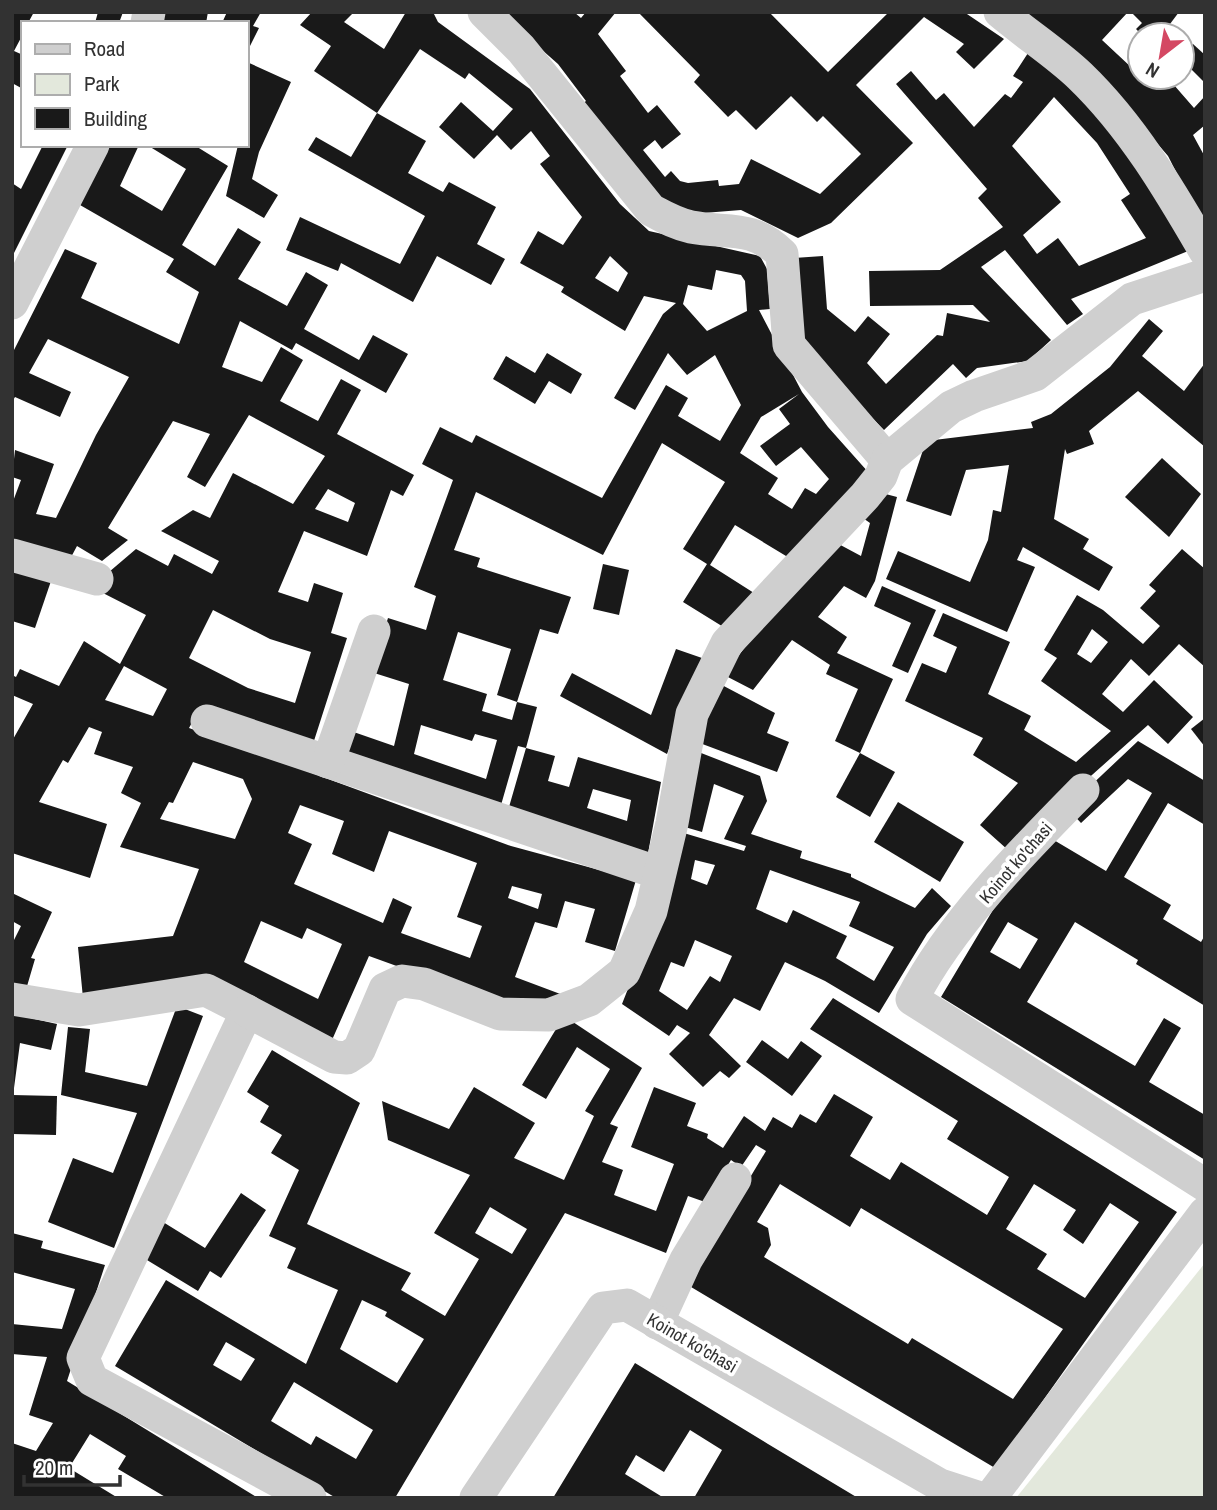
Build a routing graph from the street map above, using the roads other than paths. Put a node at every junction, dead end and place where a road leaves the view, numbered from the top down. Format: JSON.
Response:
{"nodes":[{"id":1,"x":484,"y":12,"type":"edge"},
{"id":2,"x":1000,"y":12,"type":"edge"},
{"id":3,"x":92,"y":147,"type":"edge"},
{"id":4,"x":1205,"y":251,"type":"edge"},
{"id":5,"x":1205,"y":275,"type":"edge"},
{"id":6,"x":12,"y":303,"type":"edge"},
{"id":7,"x":887,"y":460,"type":"junction"},
{"id":8,"x":12,"y":555,"type":"edge"},
{"id":9,"x":97,"y":579,"type":"dead end"},
{"id":10,"x":374,"y":631,"type":"dead end"},
{"id":11,"x":207,"y":721,"type":"dead end"},
{"id":12,"x":328,"y":762,"type":"junction"},
{"id":13,"x":1083,"y":790,"type":"dead end"},
{"id":14,"x":659,"y":873,"type":"junction"},
{"id":15,"x":12,"y":999,"type":"edge"},
{"id":16,"x":247,"y":1011,"type":"junction"},
{"id":17,"x":735,"y":1179,"type":"dead end"},
{"id":18,"x":1205,"y":1185,"type":"edge"},
{"id":19,"x":1205,"y":1213,"type":"edge"},
{"id":20,"x":657,"y":1323,"type":"junction"},
{"id":21,"x":936,"y":1492,"type":"edge"},
{"id":22,"x":310,"y":1498,"type":"edge"},
{"id":23,"x":476,"y":1498,"type":"edge"},
{"id":24,"x":980,"y":1498,"type":"edge"},
{"id":25,"x":990,"y":1498,"type":"edge"}],
"edges":[{"from":1,"to":7,"type":"street"},
{"from":2,"to":4,"type":"street"},
{"from":3,"to":6,"type":"street"},
{"from":5,"to":7,"type":"street"},
{"from":7,"to":14,"type":"street"},
{"from":8,"to":9,"type":"street"},
{"from":10,"to":12,"type":"street"},
{"from":11,"to":12,"type":"street"},
{"from":12,"to":14,"type":"street"},
{"from":13,"to":18,"type":"street","name":"Koinot ko'chasi"},
{"from":14,"to":16,"type":"street"},
{"from":15,"to":16,"type":"street"},
{"from":16,"to":22,"type":"street"},
{"from":17,"to":20,"type":"street"},
{"from":19,"to":25,"type":"street"},
{"from":20,"to":21,"type":"street","name":"Koinot ko'chasi"},
{"from":20,"to":23,"type":"street","name":"Koinot ko'chasi"},
{"from":21,"to":24,"type":"street","name":"Koinot ko'chasi"}]}
